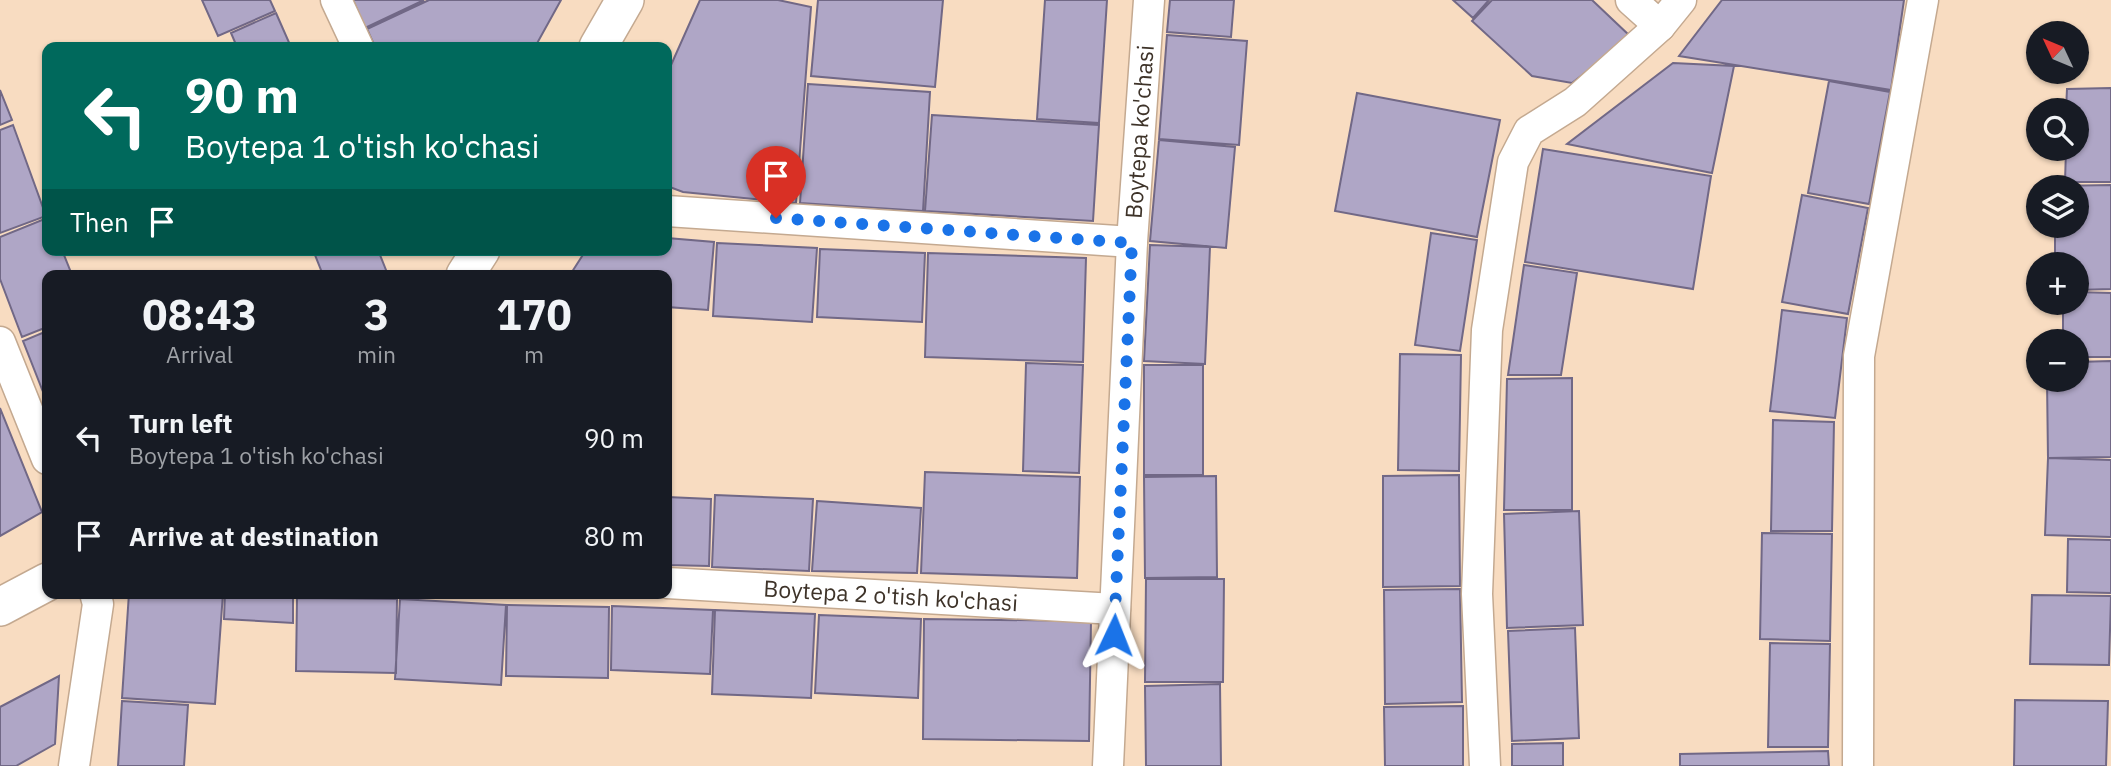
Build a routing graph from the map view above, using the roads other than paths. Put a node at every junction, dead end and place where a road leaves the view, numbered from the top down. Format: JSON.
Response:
{"nodes":[{"id":1,"x":336,"y":0,"type":"edge"},
{"id":2,"x":625,"y":0,"type":"edge"},
{"id":3,"x":1149,"y":0,"type":"edge"},
{"id":4,"x":1631,"y":0,"type":"edge"},
{"id":5,"x":1681,"y":0,"type":"edge"},
{"id":6,"x":1923,"y":0,"type":"edge"},
{"id":7,"x":1660,"y":26,"type":"junction"},
{"id":8,"x":356,"y":42,"type":"edge"},
{"id":9,"x":601,"y":42,"type":"edge"},
{"id":10,"x":672,"y":211,"type":"edge"},
{"id":11,"x":1132,"y":243,"type":"junction"},
{"id":12,"x":0,"y":342,"type":"edge"},
{"id":13,"x":42,"y":447,"type":"edge"},
{"id":14,"x":672,"y":583,"type":"edge"},
{"id":15,"x":42,"y":585,"type":"edge"},
{"id":16,"x":97,"y":599,"type":"edge"},
{"id":17,"x":0,"y":607,"type":"edge"},
{"id":18,"x":1115,"y":609,"type":"junction"},
{"id":19,"x":74,"y":766,"type":"edge"},
{"id":20,"x":1108,"y":766,"type":"edge"},
{"id":21,"x":1485,"y":766,"type":"edge"},
{"id":22,"x":1858,"y":766,"type":"edge"}],
"edges":[{"from":1,"to":8,"type":"street"},
{"from":2,"to":9,"type":"street"},
{"from":3,"to":11,"type":"street","name":"Boytepa ko'chasi"},
{"from":4,"to":7,"type":"street"},
{"from":5,"to":7,"type":"street"},
{"from":6,"to":22,"type":"street"},
{"from":7,"to":21,"type":"street"},
{"from":10,"to":11,"type":"street"},
{"from":11,"to":18,"type":"street","name":"Boytepa ko'chasi"},
{"from":12,"to":13,"type":"street"},
{"from":14,"to":18,"type":"street","name":"Boytepa 2 o'tish ko'chasi"},
{"from":15,"to":17,"type":"street"},
{"from":16,"to":19,"type":"street"},
{"from":18,"to":20,"type":"street","name":"Boytepa ko'chasi"}]}
